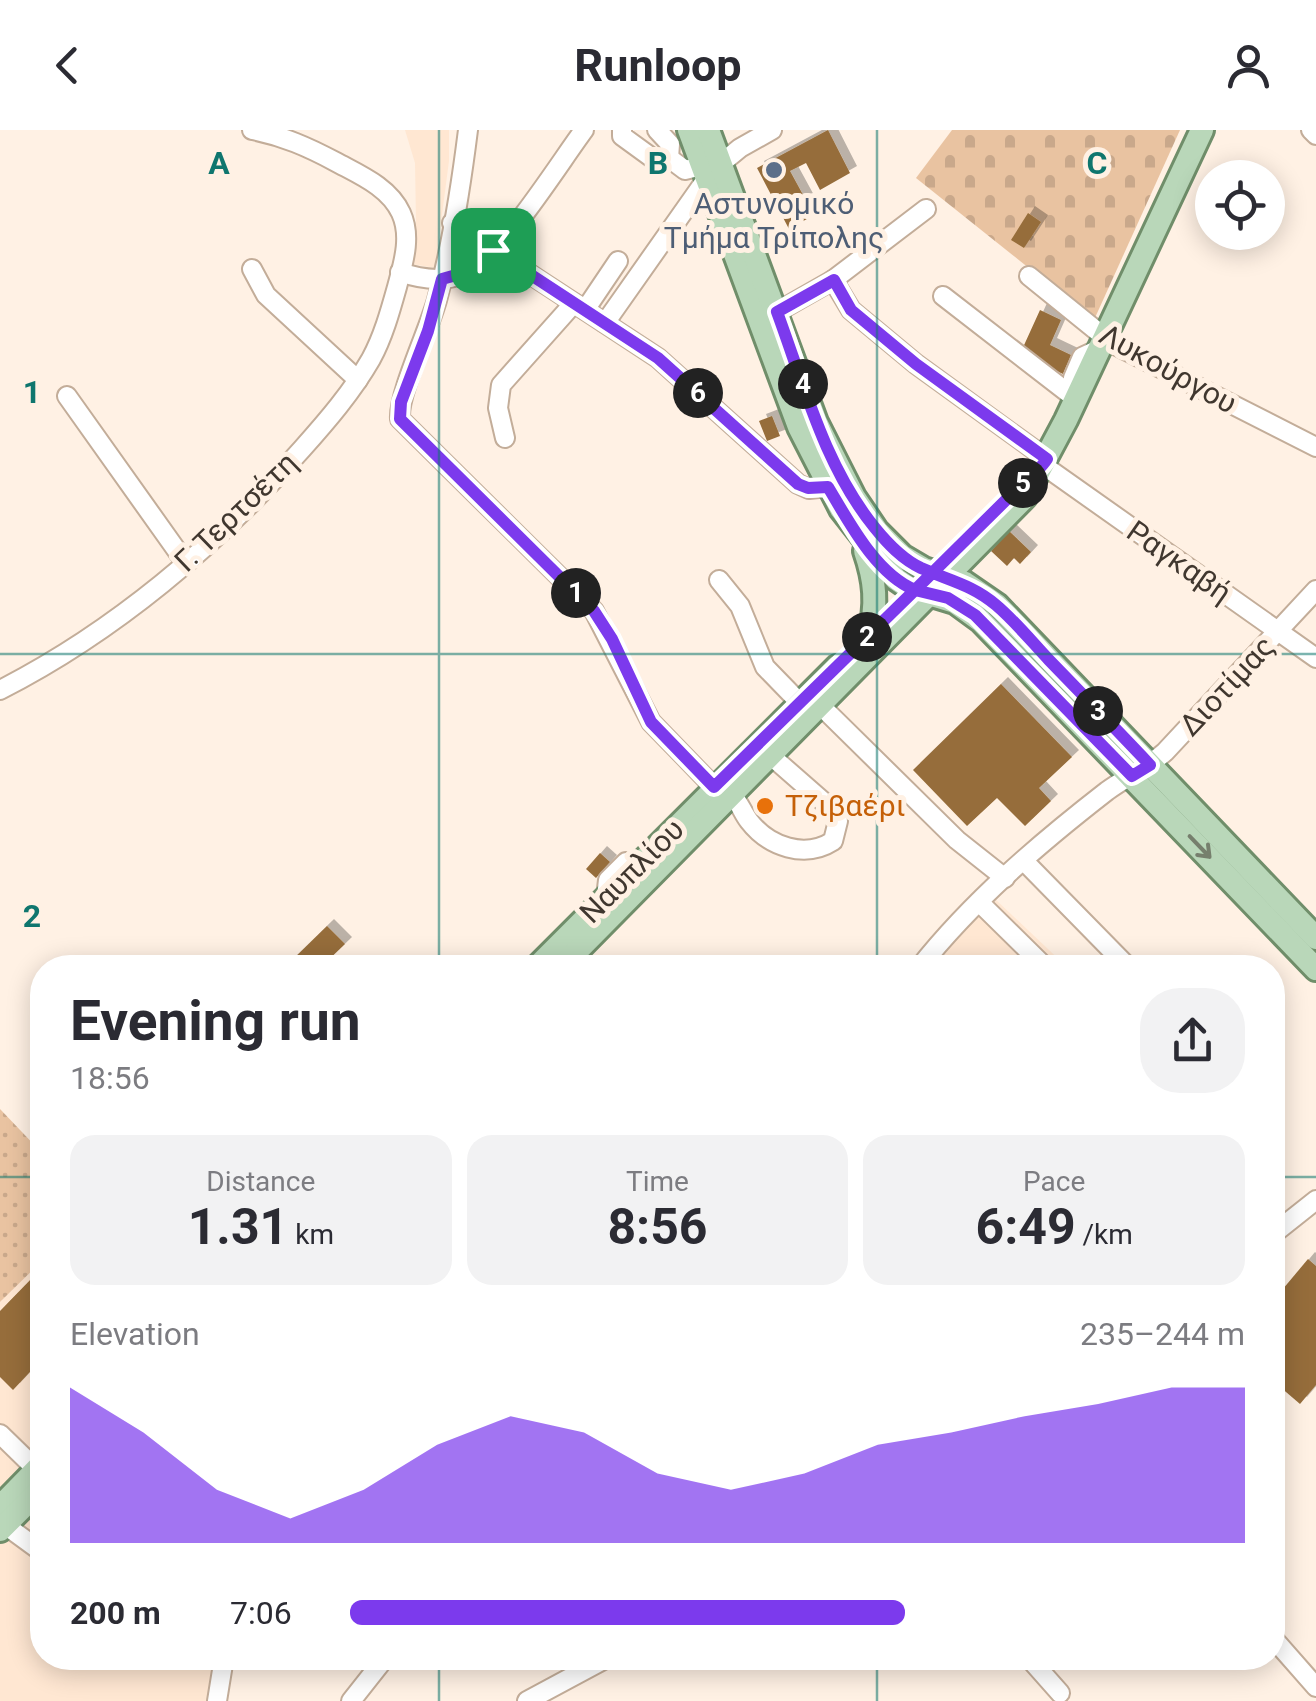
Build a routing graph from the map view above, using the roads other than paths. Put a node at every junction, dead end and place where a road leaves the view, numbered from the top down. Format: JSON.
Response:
{"nodes":[{"id":1,"x":252,"y":130,"type":"edge"},
{"id":2,"x":468,"y":130,"type":"edge"},
{"id":3,"x":584,"y":130,"type":"edge"},
{"id":4,"x":622,"y":130,"type":"edge"},
{"id":5,"x":657,"y":130,"type":"edge"},
{"id":6,"x":690,"y":130,"type":"edge"},
{"id":7,"x":708,"y":130,"type":"edge"},
{"id":8,"x":771,"y":130,"type":"edge"},
{"id":9,"x":1202,"y":130,"type":"edge"},
{"id":10,"x":303,"y":137,"type":"edge"},
{"id":11,"x":669,"y":158,"type":"junction"},
{"id":12,"x":709,"y":170,"type":"junction"},
{"id":13,"x":926,"y":208,"type":"dead end"},
{"id":14,"x":452,"y":222,"type":"junction"},
{"id":15,"x":493,"y":250,"type":"junction"},
{"id":16,"x":618,"y":260,"type":"dead end"},
{"id":17,"x":252,"y":269,"type":"dead end"},
{"id":18,"x":400,"y":272,"type":"junction"},
{"id":19,"x":1030,"y":276,"type":"dead end"},
{"id":20,"x":442,"y":279,"type":"junction"},
{"id":21,"x":834,"y":280,"type":"junction"},
{"id":22,"x":942,"y":296,"type":"dead end"},
{"id":23,"x":579,"y":306,"type":"junction"},
{"id":24,"x":777,"y":312,"type":"junction"},
{"id":25,"x":605,"y":323,"type":"junction"},
{"id":26,"x":1100,"y":344,"type":"junction"},
{"id":27,"x":358,"y":380,"type":"junction"},
{"id":28,"x":1078,"y":395,"type":"junction"},
{"id":29,"x":66,"y":396,"type":"dead end"},
{"id":30,"x":506,"y":438,"type":"dead end"},
{"id":31,"x":1316,"y":447,"type":"edge"},
{"id":32,"x":1045,"y":462,"type":"junction"},
{"id":33,"x":828,"y":487,"type":"junction"},
{"id":34,"x":992,"y":533,"type":"junction"},
{"id":35,"x":858,"y":534,"type":"junction"},
{"id":36,"x":185,"y":562,"type":"junction"},
{"id":37,"x":719,"y":580,"type":"dead end"},
{"id":38,"x":932,"y":583,"type":"junction"},
{"id":39,"x":1316,"y":590,"type":"edge"},
{"id":40,"x":997,"y":605,"type":"junction"},
{"id":41,"x":1278,"y":631,"type":"junction"},
{"id":42,"x":870,"y":635,"type":"junction"},
{"id":43,"x":1316,"y":658,"type":"edge"},
{"id":44,"x":0,"y":690,"type":"edge"},
{"id":45,"x":810,"y":704,"type":"junction"},
{"id":46,"x":770,"y":755,"type":"junction"},
{"id":47,"x":1141,"y":771,"type":"junction"},
{"id":48,"x":723,"y":791,"type":"junction"},
{"id":49,"x":1024,"y":861,"type":"junction"},
{"id":50,"x":1005,"y":878,"type":"junction"},
{"id":51,"x":980,"y":902,"type":"junction"},
{"id":52,"x":1316,"y":938,"type":"edge"},
{"id":53,"x":549,"y":955,"type":"edge"},
{"id":54,"x":572,"y":955,"type":"edge"},
{"id":55,"x":931,"y":955,"type":"edge"},
{"id":56,"x":1033,"y":955,"type":"edge"},
{"id":57,"x":1115,"y":955,"type":"edge"},
{"id":58,"x":1316,"y":969,"type":"edge"},
{"id":59,"x":1316,"y":1200,"type":"edge"},
{"id":60,"x":1285,"y":1225,"type":"edge"},
{"id":61,"x":0,"y":1434,"type":"edge"},
{"id":62,"x":30,"y":1463,"type":"edge"},
{"id":63,"x":30,"y":1487,"type":"edge"},
{"id":64,"x":2,"y":1521,"type":"edge"},
{"id":65,"x":30,"y":1543,"type":"edge"},
{"id":66,"x":1285,"y":1652,"type":"edge"},
{"id":67,"x":222,"y":1670,"type":"edge"},
{"id":68,"x":376,"y":1670,"type":"edge"},
{"id":69,"x":585,"y":1670,"type":"edge"},
{"id":70,"x":1040,"y":1670,"type":"edge"},
{"id":71,"x":1316,"y":1687,"type":"edge"},
{"id":72,"x":1060,"y":1693,"type":"dead end"},
{"id":73,"x":217,"y":1701,"type":"edge"},
{"id":74,"x":351,"y":1701,"type":"edge"},
{"id":75,"x":528,"y":1701,"type":"edge"}],
"edges":[{"from":1,"to":10,"type":"street","name":"Γ. Τερτσέτη"},
{"from":2,"to":14,"type":"street"},
{"from":3,"to":15,"type":"street"},
{"from":4,"to":11,"type":"street"},
{"from":5,"to":11,"type":"street"},
{"from":6,"to":12,"type":"main road"},
{"from":7,"to":12,"type":"main road"},
{"from":8,"to":12,"type":"street"},
{"from":9,"to":26,"type":"main road"},
{"from":10,"to":18,"type":"street","name":"Γ. Τερτσέτη"},
{"from":11,"to":12,"type":"street"},
{"from":12,"to":24,"type":"main road"},
{"from":12,"to":25,"type":"street"},
{"from":12,"to":33,"type":"main road"},
{"from":13,"to":21,"type":"street"},
{"from":14,"to":15,"type":"street"},
{"from":14,"to":20,"type":"street"},
{"from":15,"to":20,"type":"street"},
{"from":15,"to":23,"type":"street"},
{"from":16,"to":23,"type":"street"},
{"from":17,"to":27,"type":"street"},
{"from":18,"to":20,"type":"street"},
{"from":18,"to":27,"type":"street","name":"Γ. Τερτσέτη"},
{"from":19,"to":26,"type":"street","name":"Λυκούργου"},
{"from":20,"to":48,"type":"street"},
{"from":21,"to":24,"type":"street"},
{"from":21,"to":32,"type":"street","name":"Ραγκαβή"},
{"from":22,"to":28,"type":"street"},
{"from":23,"to":25,"type":"street"},
{"from":23,"to":30,"type":"street"},
{"from":24,"to":38,"type":"main road"},
{"from":25,"to":33,"type":"street"},
{"from":26,"to":28,"type":"main road"},
{"from":26,"to":31,"type":"street","name":"Λυκούργου"},
{"from":27,"to":36,"type":"street","name":"Γ. Τερτσέτη"},
{"from":28,"to":32,"type":"main road"},
{"from":29,"to":36,"type":"street"},
{"from":32,"to":34,"type":"main road","name":"Ναυπλίου"},
{"from":32,"to":38,"type":"main road","name":"Ναυπλίου"},
{"from":32,"to":41,"type":"street","name":"Ραγκαβή"},
{"from":33,"to":35,"type":"main road"},
{"from":34,"to":38,"type":"main road","name":"Ναυπλίου"},
{"from":34,"to":40,"type":"main road"},
{"from":35,"to":38,"type":"main road"},
{"from":35,"to":42,"type":"main road"},
{"from":36,"to":44,"type":"street","name":"Γ. Τερτσέτη"},
{"from":37,"to":45,"type":"street"},
{"from":38,"to":40,"type":"main road"},
{"from":38,"to":42,"type":"main road","name":"Ναυπλίου"},
{"from":38,"to":45,"type":"main road","name":"Ναυπλίου"},
{"from":38,"to":47,"type":"main road"},
{"from":39,"to":41,"type":"street","name":"Διοτίμας"},
{"from":40,"to":47,"type":"main road"},
{"from":41,"to":43,"type":"street","name":"Ραγκαβή"},
{"from":41,"to":47,"type":"street","name":"Διοτίμας"},
{"from":42,"to":45,"type":"main road","name":"Ναυπλίου"},
{"from":45,"to":46,"type":"main road","name":"Ναυπλίου"},
{"from":45,"to":48,"type":"main road","name":"Ναυπλίου"},
{"from":45,"to":50,"type":"street"},
{"from":46,"to":48,"type":"main road","name":"Ναυπλίου"},
{"from":46,"to":48,"type":"street"},
{"from":47,"to":49,"type":"street","name":"Διοτίμας"},
{"from":47,"to":52,"type":"main road"},
{"from":47,"to":58,"type":"main road","one_way":true},
{"from":48,"to":53,"type":"main road","name":"Ναυπλίου"},
{"from":48,"to":54,"type":"main road","name":"Ναυπλίου"},
{"from":49,"to":50,"type":"street","name":"Διοτίμας"},
{"from":49,"to":57,"type":"street"},
{"from":50,"to":51,"type":"street","name":"Διοτίμας"},
{"from":51,"to":55,"type":"street","name":"Διοτίμας"},
{"from":51,"to":56,"type":"street"},
{"from":59,"to":60,"type":"street"},
{"from":61,"to":62,"type":"street"},
{"from":63,"to":64,"type":"main road"},
{"from":64,"to":65,"type":"street"},
{"from":66,"to":71,"type":"street"},
{"from":67,"to":73,"type":"street"},
{"from":68,"to":74,"type":"street"},
{"from":69,"to":75,"type":"street"},
{"from":70,"to":72,"type":"street"}]}
